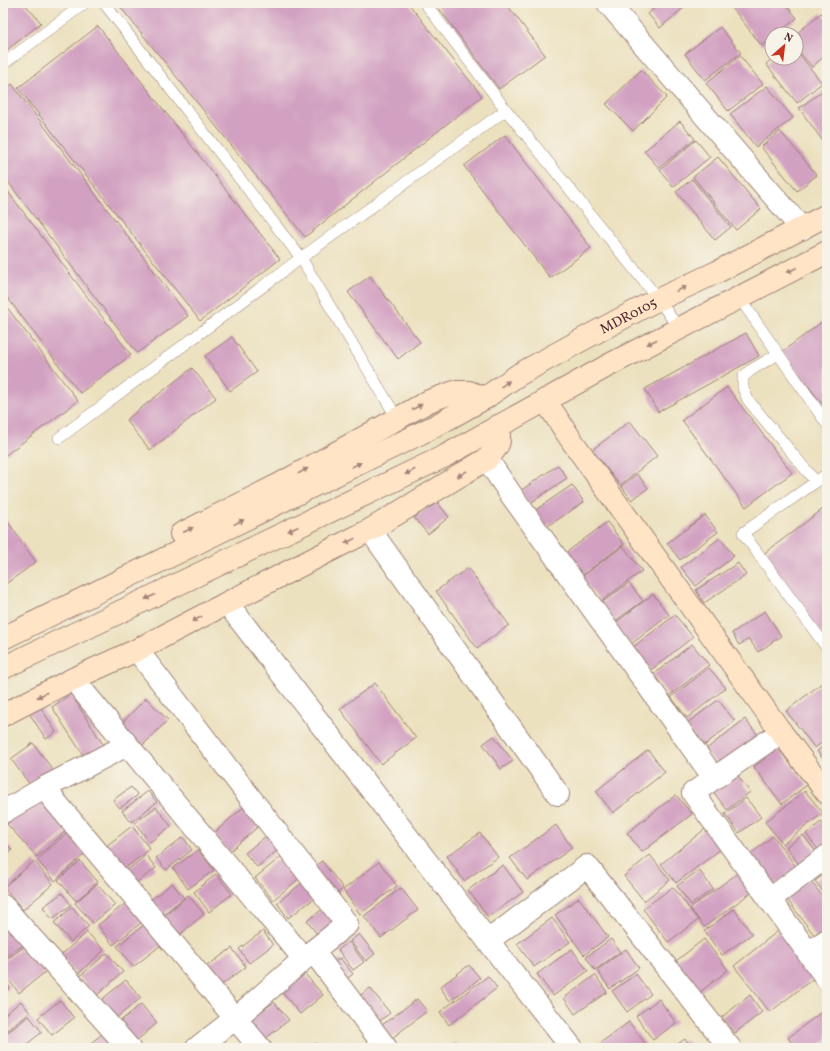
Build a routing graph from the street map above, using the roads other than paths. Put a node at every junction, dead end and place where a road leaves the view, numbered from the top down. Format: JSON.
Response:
{"nodes":[{"id":1,"x":85,"y":3,"type":"edge"},
{"id":2,"x":104,"y":3,"type":"edge"},
{"id":3,"x":425,"y":3,"type":"edge"},
{"id":4,"x":608,"y":3,"type":"edge"},
{"id":5,"x":3,"y":64,"type":"edge"},
{"id":6,"x":506,"y":110,"type":"junction"},
{"id":7,"x":827,"y":216,"type":"edge"},
{"id":8,"x":802,"y":229,"type":"junction"},
{"id":9,"x":827,"y":252,"type":"edge"},
{"id":10,"x":301,"y":258,"type":"junction"},
{"id":11,"x":739,"y":297,"type":"junction"},
{"id":12,"x":659,"y":300,"type":"junction"},
{"id":13,"x":678,"y":329,"type":"junction"},
{"id":14,"x":778,"y":354,"type":"junction"},
{"id":15,"x":485,"y":398,"type":"junction"},
{"id":16,"x":545,"y":400,"type":"junction"},
{"id":17,"x":397,"y":418,"type":"junction"},
{"id":18,"x":827,"y":424,"type":"edge"},
{"id":19,"x":498,"y":426,"type":"junction"},
{"id":20,"x":59,"y":438,"type":"dead end"},
{"id":21,"x":487,"y":459,"type":"junction"},
{"id":22,"x":827,"y":474,"type":"edge"},
{"id":23,"x":816,"y":482,"type":"junction"},
{"id":24,"x":370,"y":530,"type":"junction"},
{"id":25,"x":227,"y":603,"type":"junction"},
{"id":26,"x":3,"y":624,"type":"edge"},
{"id":27,"x":3,"y":638,"type":"edge"},
{"id":28,"x":827,"y":648,"type":"edge"},
{"id":29,"x":137,"y":650,"type":"junction"},
{"id":30,"x":3,"y":668,"type":"edge"},
{"id":31,"x":73,"y":679,"type":"junction"},
{"id":32,"x":3,"y":715,"type":"edge"},
{"id":33,"x":781,"y":732,"type":"junction"},
{"id":34,"x":127,"y":745,"type":"junction"},
{"id":35,"x":714,"y":778,"type":"junction"},
{"id":36,"x":44,"y":788,"type":"junction"},
{"id":37,"x":827,"y":793,"type":"edge"},
{"id":38,"x":558,"y":794,"type":"dead end"},
{"id":39,"x":3,"y":812,"type":"edge"},
{"id":40,"x":827,"y":856,"type":"edge"},
{"id":41,"x":769,"y":900,"type":"junction"},
{"id":42,"x":3,"y":906,"type":"edge"},
{"id":43,"x":827,"y":940,"type":"edge"},
{"id":44,"x":488,"y":941,"type":"junction"},
{"id":45,"x":808,"y":953,"type":"junction"},
{"id":46,"x":309,"y":955,"type":"junction"},
{"id":47,"x":827,"y":980,"type":"edge"},
{"id":48,"x":236,"y":1018,"type":"junction"},
{"id":49,"x":129,"y":1048,"type":"edge"},
{"id":50,"x":197,"y":1048,"type":"edge"},
{"id":51,"x":260,"y":1048,"type":"edge"},
{"id":52,"x":386,"y":1048,"type":"edge"},
{"id":53,"x":572,"y":1048,"type":"edge"},
{"id":54,"x":730,"y":1048,"type":"edge"}],
"edges":[{"from":1,"to":5,"type":"lane"},
{"from":2,"to":10,"type":"lane"},
{"from":3,"to":6,"type":"lane"},
{"from":4,"to":8,"type":"street"},
{"from":6,"to":10,"type":"lane"},
{"from":6,"to":12,"type":"lane"},
{"from":7,"to":8,"type":"main road","name":"MDR0105"},
{"from":12,"to":8,"type":"main road","name":"MDR0105","one_way":true},
{"from":9,"to":11,"type":"main road","one_way":true},
{"from":10,"to":17,"type":"lane"},
{"from":10,"to":20,"type":"lane"},
{"from":11,"to":13,"type":"main road"},
{"from":11,"to":14,"type":"lane"},
{"from":12,"to":13,"type":"lane"},
{"from":15,"to":12,"type":"main road","name":"MDR0105","one_way":true},
{"from":13,"to":16,"type":"main road","one_way":true},
{"from":14,"to":18,"type":"lane"},
{"from":14,"to":23,"type":"lane"},
{"from":17,"to":15,"type":"main road","one_way":true},
{"from":27,"to":15,"type":"main road","name":"MDR0105","one_way":true},
{"from":16,"to":19,"type":"main road"},
{"from":16,"to":33,"type":"main road"},
{"from":26,"to":17,"type":"main road","one_way":true},
{"from":19,"to":21,"type":"main road"},
{"from":19,"to":30,"type":"main road","one_way":true},
{"from":21,"to":24,"type":"main road","one_way":true},
{"from":21,"to":35,"type":"street"},
{"from":22,"to":23,"type":"lane"},
{"from":23,"to":28,"type":"lane"},
{"from":24,"to":25,"type":"main road","one_way":true},
{"from":24,"to":38,"type":"street"},
{"from":25,"to":29,"type":"main road","one_way":true},
{"from":25,"to":44,"type":"street"},
{"from":29,"to":31,"type":"main road"},
{"from":29,"to":46,"type":"street"},
{"from":31,"to":32,"type":"main road","one_way":true},
{"from":31,"to":34,"type":"street"},
{"from":33,"to":35,"type":"street"},
{"from":33,"to":37,"type":"main road"},
{"from":34,"to":36,"type":"street"},
{"from":34,"to":46,"type":"street"},
{"from":35,"to":41,"type":"street"},
{"from":36,"to":39,"type":"street"},
{"from":36,"to":48,"type":"street"},
{"from":40,"to":41,"type":"street"},
{"from":41,"to":45,"type":"street"},
{"from":42,"to":49,"type":"street"},
{"from":43,"to":45,"type":"street"},
{"from":44,"to":53,"type":"street"},
{"from":44,"to":54,"type":"street"},
{"from":45,"to":47,"type":"street"},
{"from":46,"to":48,"type":"street"},
{"from":46,"to":52,"type":"street"},
{"from":48,"to":50,"type":"street"},
{"from":48,"to":51,"type":"street"}]}
